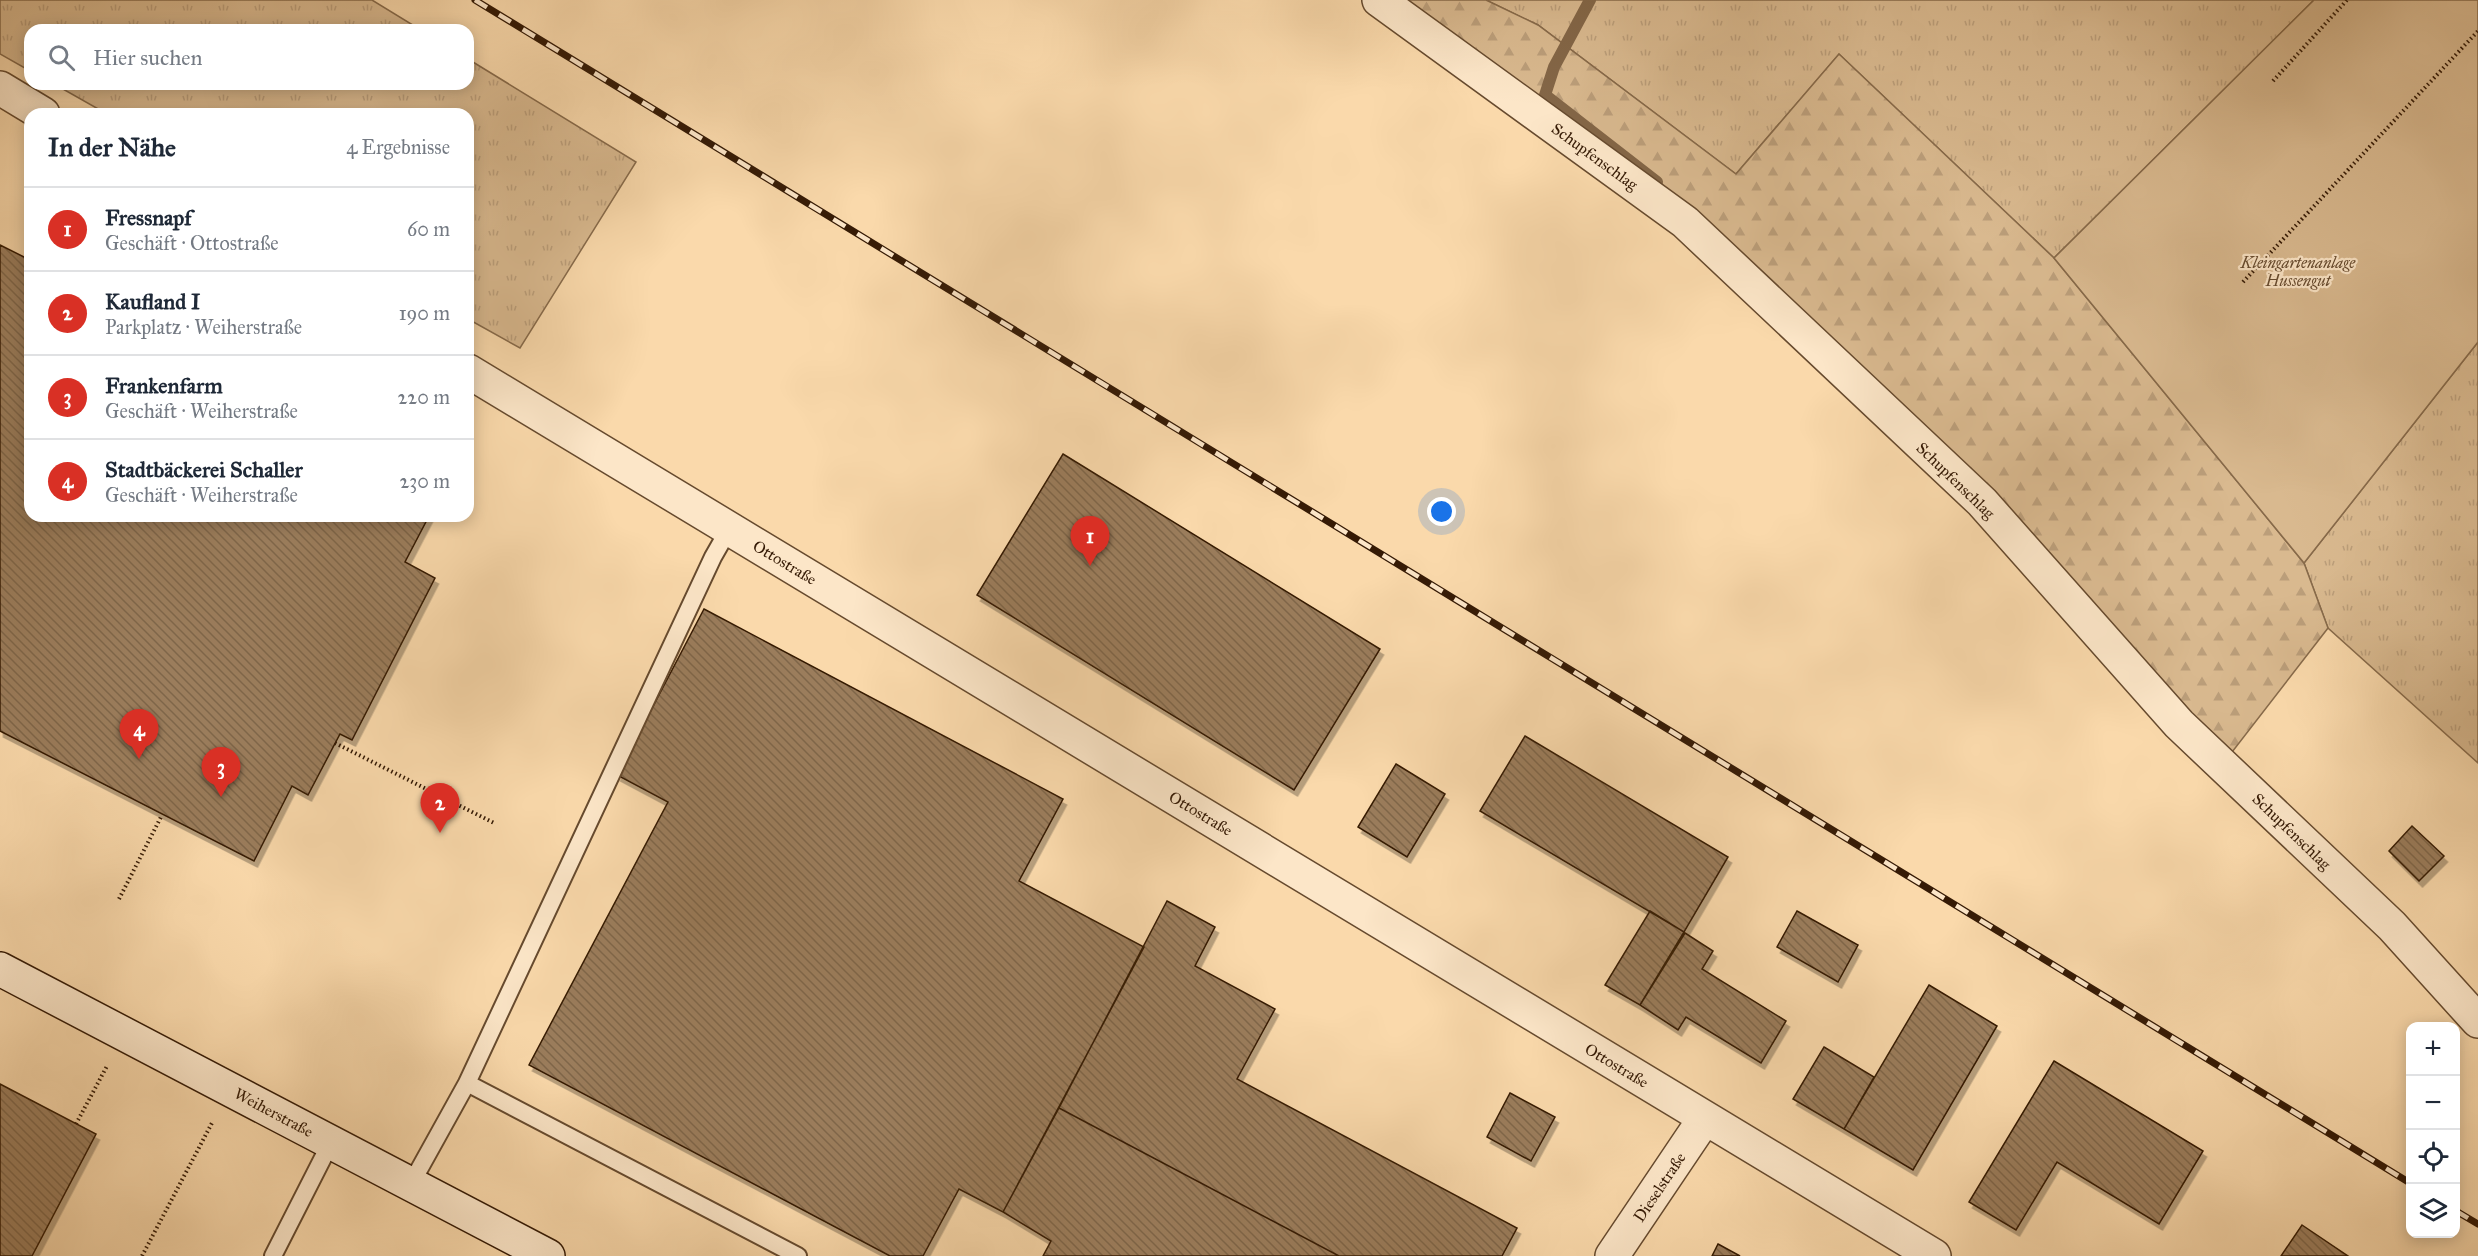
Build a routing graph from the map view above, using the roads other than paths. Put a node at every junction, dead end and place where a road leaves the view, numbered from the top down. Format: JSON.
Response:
{"nodes":[{"id":1,"x":1379,"y":0,"type":"edge"},
{"id":2,"x":0,"y":88,"type":"edge"},
{"id":3,"x":33,"y":108,"type":"edge"},
{"id":4,"x":474,"y":374,"type":"edge"},
{"id":5,"x":729,"y":528,"type":"junction"},
{"id":6,"x":0,"y":969,"type":"edge"},
{"id":7,"x":2478,"y":1021,"type":"edge"},
{"id":8,"x":467,"y":1083,"type":"junction"},
{"id":9,"x":1706,"y":1118,"type":"junction"},
{"id":10,"x":331,"y":1142,"type":"junction"},
{"id":11,"x":411,"y":1184,"type":"junction"},
{"id":12,"x":273,"y":1256,"type":"edge"},
{"id":13,"x":548,"y":1256,"type":"edge"},
{"id":14,"x":798,"y":1256,"type":"edge"},
{"id":15,"x":1612,"y":1256,"type":"edge"},
{"id":16,"x":1934,"y":1256,"type":"edge"}],
"edges":[{"from":1,"to":7,"type":"street","name":"Schupfenschlag"},
{"from":2,"to":3,"type":"street"},
{"from":4,"to":5,"type":"street","name":"Ottostraße"},
{"from":5,"to":8,"type":"lane"},
{"from":5,"to":9,"type":"street","name":"Ottostraße"},
{"from":6,"to":10,"type":"street","name":"Weiherstraße"},
{"from":8,"to":11,"type":"lane"},
{"from":8,"to":14,"type":"lane"},
{"from":9,"to":15,"type":"street","name":"Dieselstraße"},
{"from":9,"to":16,"type":"street","name":"Ottostraße"},
{"from":10,"to":11,"type":"street","name":"Weiherstraße"},
{"from":10,"to":12,"type":"lane"},
{"from":11,"to":13,"type":"street","name":"Weiherstraße"}]}
